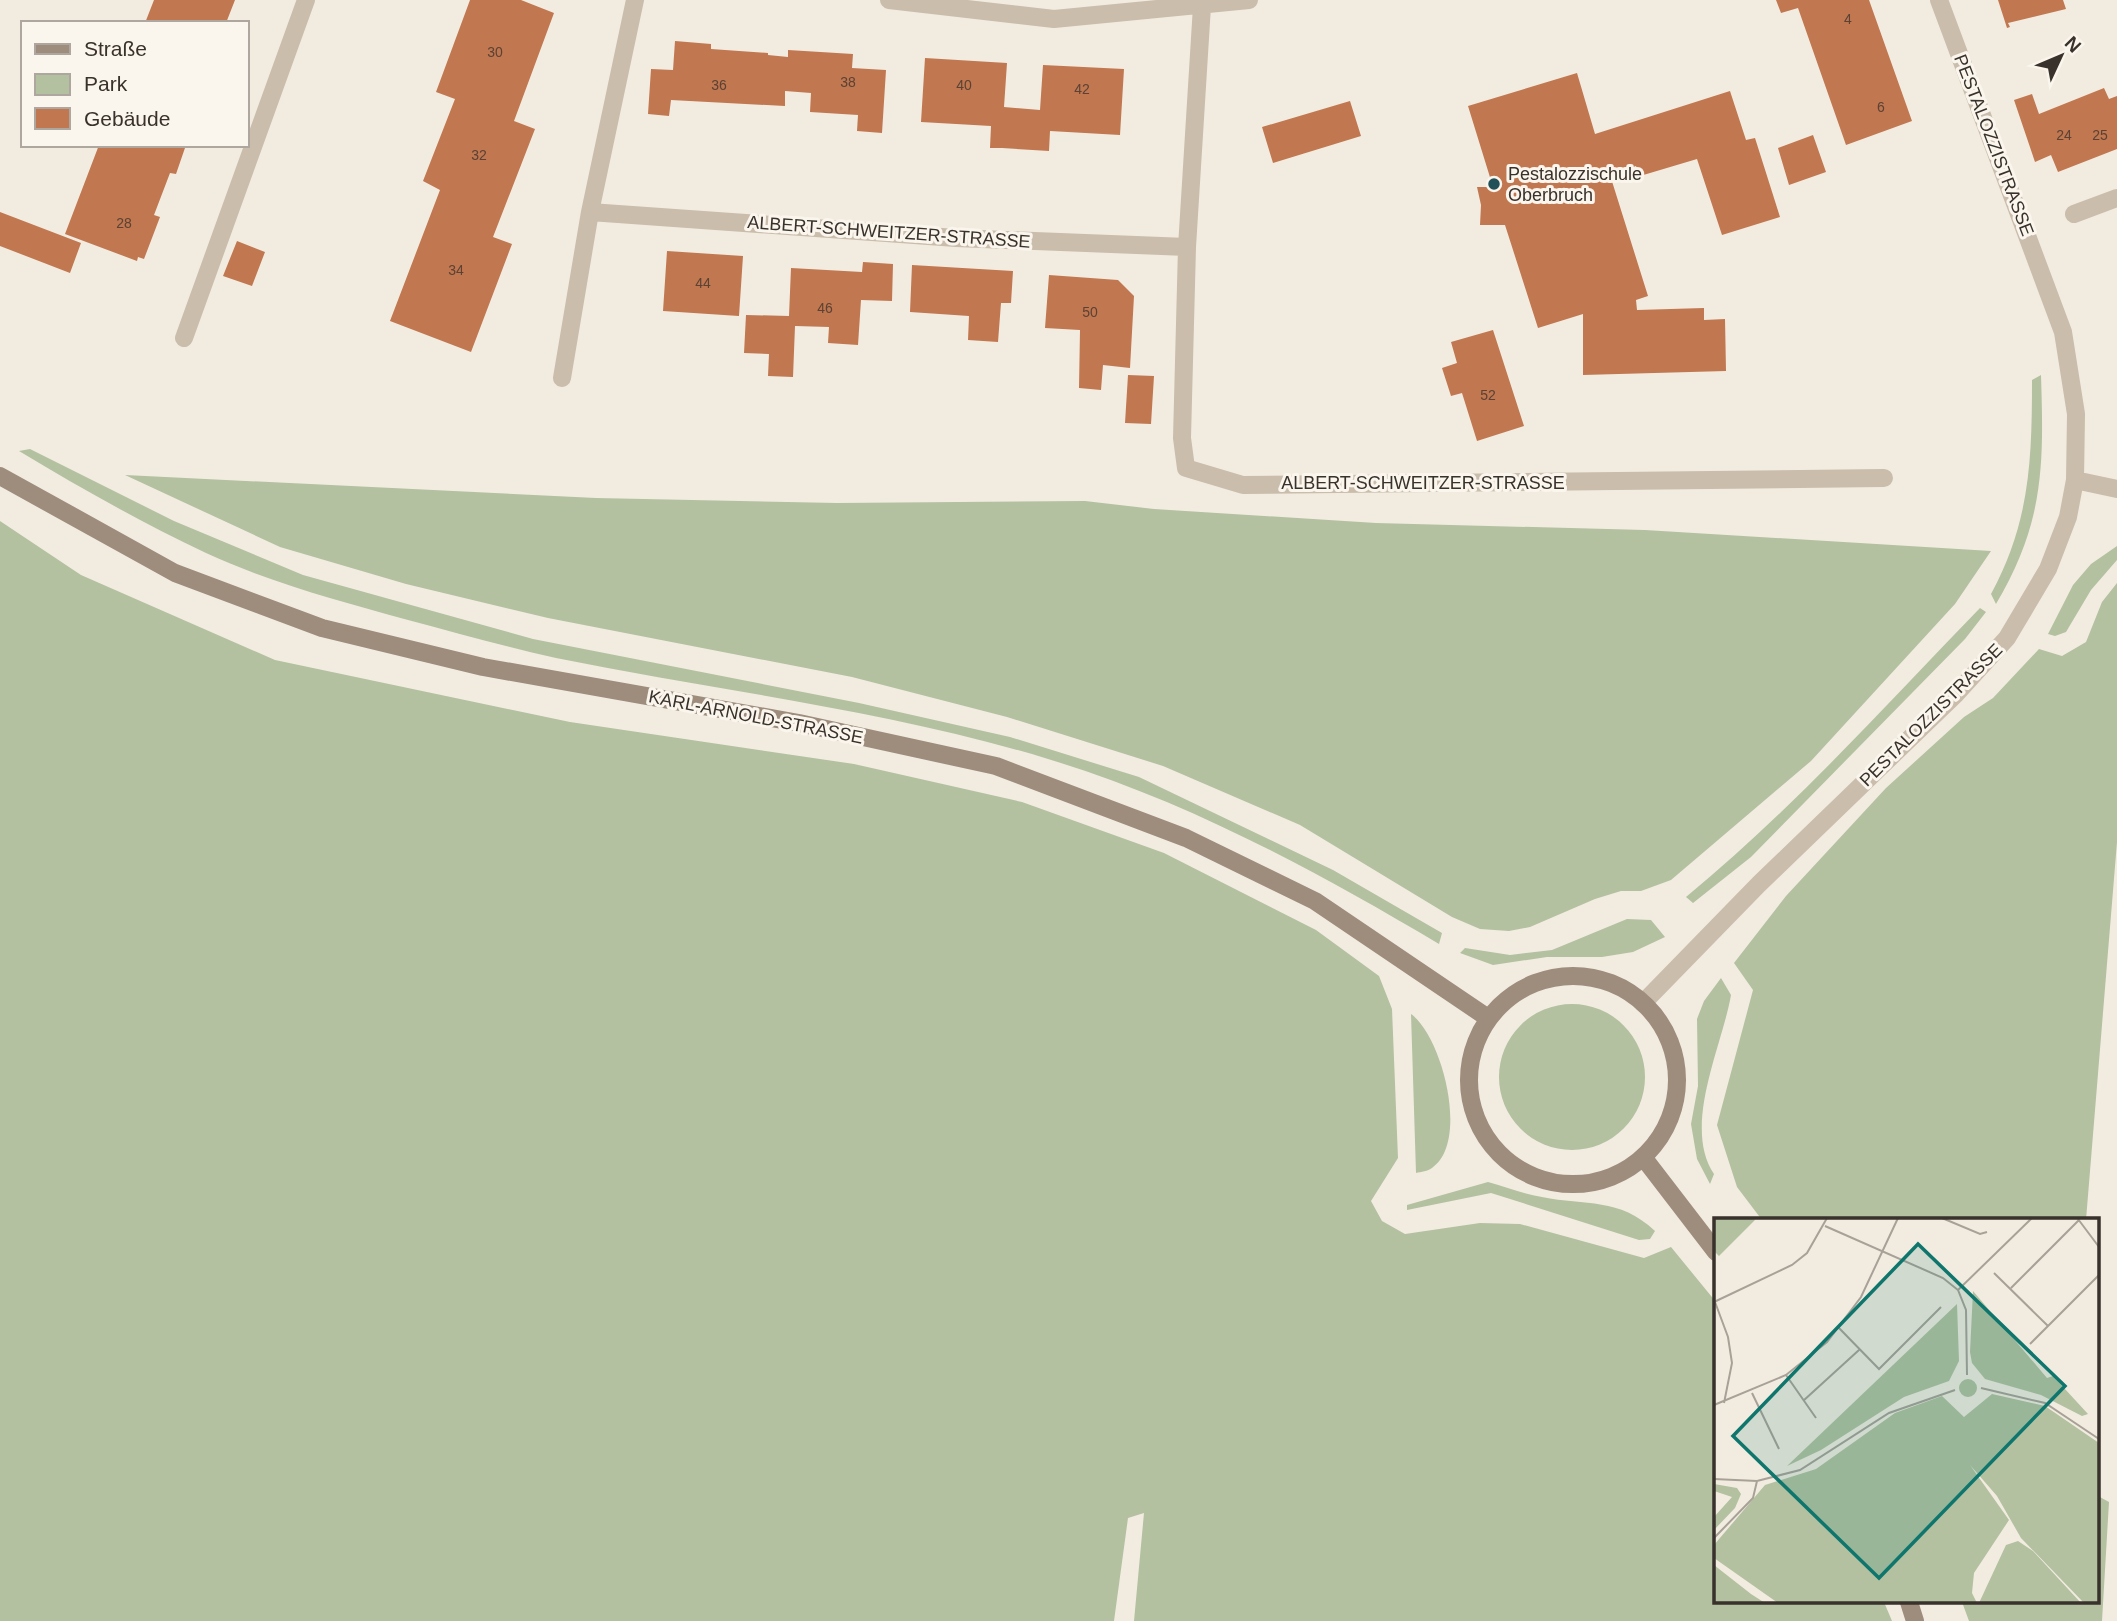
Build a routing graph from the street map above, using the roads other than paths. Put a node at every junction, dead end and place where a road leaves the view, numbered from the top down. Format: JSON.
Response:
{"nodes":[{"id":1,"x":306,"y":0,"type":"edge"},
{"id":2,"x":635,"y":0,"type":"edge"},
{"id":3,"x":889,"y":0,"type":"edge"},
{"id":4,"x":1249,"y":0,"type":"edge"},
{"id":5,"x":1939,"y":0,"type":"edge"},
{"id":6,"x":1202,"y":6,"type":"junction"},
{"id":7,"x":2117,"y":198,"type":"edge"},
{"id":8,"x":590,"y":212,"type":"junction"},
{"id":9,"x":2074,"y":214,"type":"dead end"},
{"id":10,"x":1187,"y":247,"type":"junction"},
{"id":11,"x":184,"y":338,"type":"dead end"},
{"id":12,"x":562,"y":378,"type":"dead end"},
{"id":13,"x":0,"y":476,"type":"edge"},
{"id":14,"x":1884,"y":478,"type":"dead end"},
{"id":15,"x":2075,"y":480,"type":"junction"},
{"id":16,"x":2117,"y":489,"type":"edge"},
{"id":17,"x":1643,"y":1003,"type":"junction"},
{"id":18,"x":1488,"y":1018,"type":"junction"},
{"id":19,"x":1643,"y":1157,"type":"junction"},
{"id":20,"x":1714,"y":1249,"type":"edge"},
{"id":21,"x":1910,"y":1604,"type":"edge"},
{"id":22,"x":1915,"y":1621,"type":"edge"}],
"edges":[{"from":1,"to":11,"type":"street"},
{"from":2,"to":8,"type":"street"},
{"from":3,"to":6,"type":"street"},
{"from":4,"to":6,"type":"street"},
{"from":5,"to":15,"type":"street","name":"PESTALOZZISTRASSE"},
{"from":6,"to":10,"type":"street","name":"ALBERT-SCHWEITZER-STRASSE"},
{"from":7,"to":9,"type":"street"},
{"from":8,"to":10,"type":"street","name":"ALBERT-SCHWEITZER-STRASSE"},
{"from":8,"to":12,"type":"street"},
{"from":10,"to":14,"type":"street","name":"ALBERT-SCHWEITZER-STRASSE"},
{"from":13,"to":18,"type":"main road","name":"KARL-ARNOLD-STRASSE"},
{"from":15,"to":16,"type":"street"},
{"from":15,"to":17,"type":"street","name":"PESTALOZZISTRASSE"},
{"from":17,"to":18,"type":"main road"},
{"from":17,"to":19,"type":"main road"},
{"from":18,"to":19,"type":"main road"},
{"from":19,"to":20,"type":"main road"},
{"from":21,"to":22,"type":"main road"}]}
